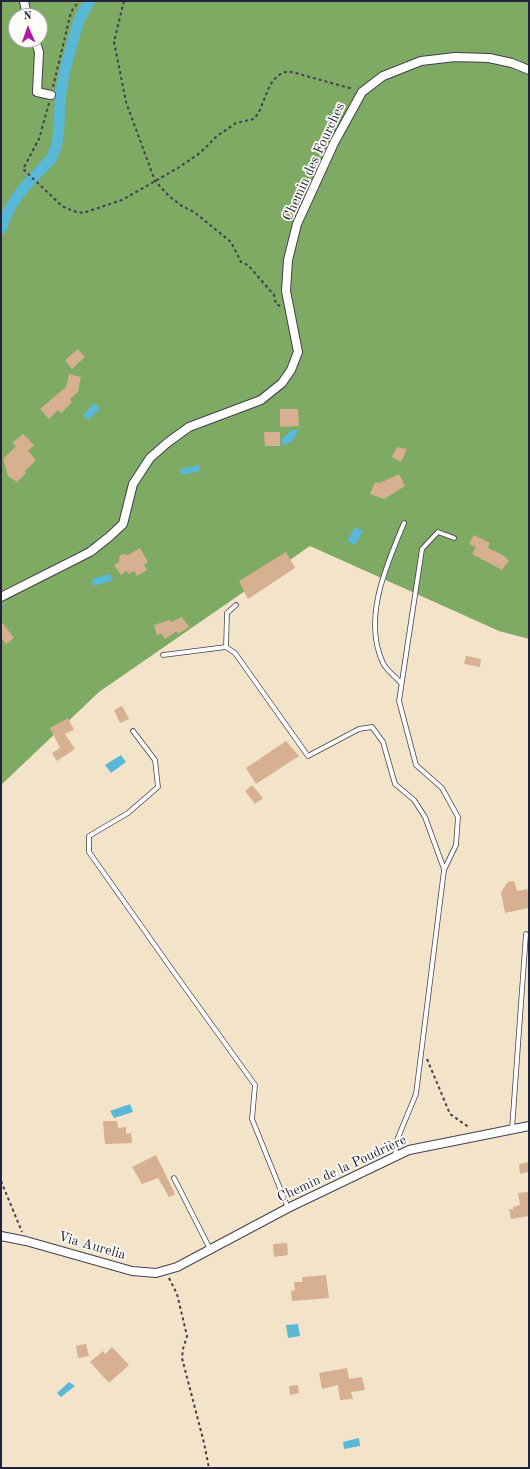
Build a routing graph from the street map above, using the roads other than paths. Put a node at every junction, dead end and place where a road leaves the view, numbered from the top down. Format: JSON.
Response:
{"nodes":[{"id":1,"x":38,"y":48,"type":"edge"},
{"id":2,"x":529,"y":70,"type":"edge"},
{"id":3,"x":52,"y":95,"type":"road end"},
{"id":4,"x":404,"y":523,"type":"dead end"},
{"id":5,"x":454,"y":538,"type":"dead end"},
{"id":6,"x":1,"y":597,"type":"edge"},
{"id":7,"x":236,"y":605,"type":"dead end"},
{"id":8,"x":226,"y":646,"type":"junction"},
{"id":9,"x":163,"y":656,"type":"dead end"},
{"id":10,"x":401,"y":683,"type":"junction"},
{"id":11,"x":133,"y":731,"type":"dead end"},
{"id":12,"x":444,"y":870,"type":"junction"},
{"id":13,"x":526,"y":934,"type":"dead end"},
{"id":14,"x":529,"y":1126,"type":"edge"},
{"id":15,"x":512,"y":1130,"type":"junction"},
{"id":16,"x":395,"y":1156,"type":"junction"},
{"id":17,"x":174,"y":1178,"type":"dead end"},
{"id":18,"x":288,"y":1208,"type":"junction"},
{"id":19,"x":1,"y":1236,"type":"edge"},
{"id":20,"x":211,"y":1250,"type":"junction"},
{"id":21,"x":177,"y":1267,"type":"joint"}],
"edges":[{"from":1,"to":3,"type":"street"},
{"from":2,"to":6,"type":"street","name":"Chemin des Fourches"},
{"from":4,"to":10,"type":"lane"},
{"from":5,"to":10,"type":"lane"},
{"from":7,"to":8,"type":"lane"},
{"from":8,"to":9,"type":"lane"},
{"from":8,"to":12,"type":"lane"},
{"from":10,"to":12,"type":"lane"},
{"from":11,"to":18,"type":"lane"},
{"from":12,"to":16,"type":"lane"},
{"from":13,"to":15,"type":"lane"},
{"from":14,"to":15,"type":"street","name":"Chemin de la Poudrière"},
{"from":15,"to":16,"type":"street","name":"Chemin de la Poudrière"},
{"from":16,"to":18,"type":"street","name":"Chemin de la Poudrière"},
{"from":17,"to":20,"type":"lane"},
{"from":18,"to":20,"type":"street","name":"Chemin de la Poudrière"},
{"from":19,"to":21,"type":"street","name":"Via Aurelia"},
{"from":20,"to":21,"type":"street","name":"Chemin de la Poudrière"}]}
